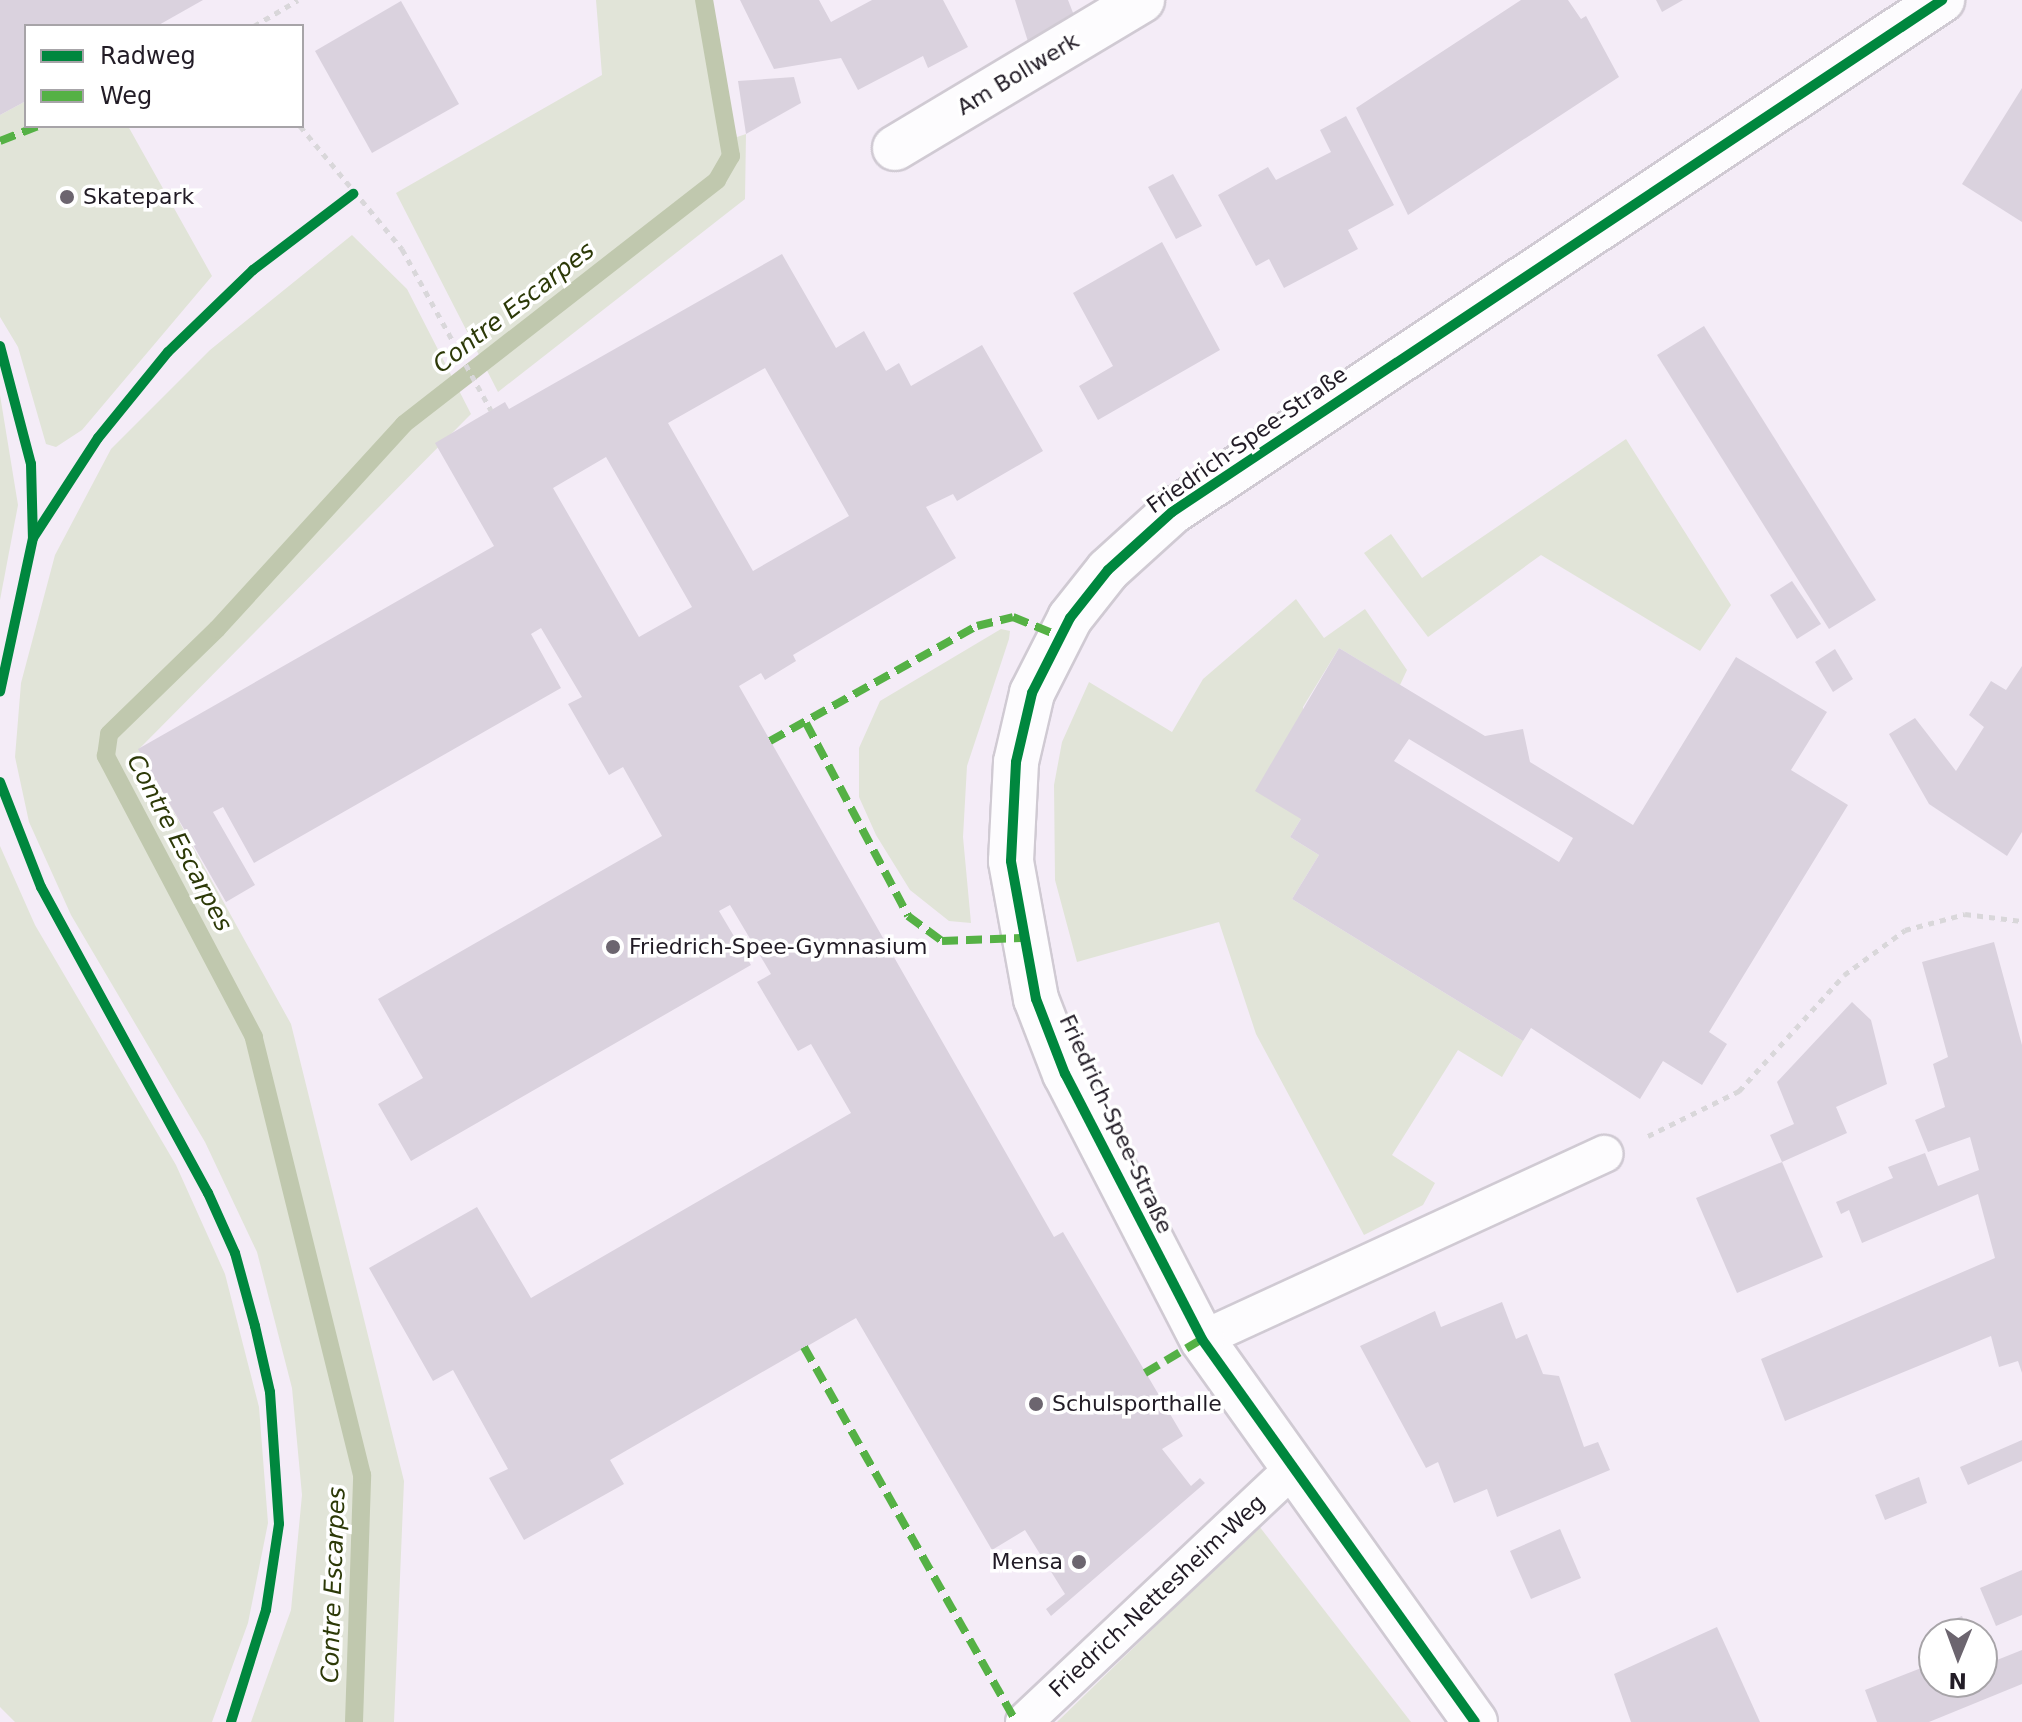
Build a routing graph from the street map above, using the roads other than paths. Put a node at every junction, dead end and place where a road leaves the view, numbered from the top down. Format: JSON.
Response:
{"nodes":[{"id":1,"x":1142,"y":0,"type":"edge"},
{"id":2,"x":1942,"y":0,"type":"edge"},
{"id":3,"x":895,"y":148,"type":"dead end"},
{"id":4,"x":1604,"y":1154,"type":"road end"},
{"id":5,"x":1202,"y":1339,"type":"junction"},
{"id":6,"x":1290,"y":1471,"type":"junction"},
{"id":7,"x":1024,"y":1722,"type":"edge"},
{"id":8,"x":1475,"y":1722,"type":"edge"}],
"edges":[{"from":1,"to":3,"type":"street","name":"Am Bollwerk"},
{"from":2,"to":5,"type":"street","name":"Friedrich-Spee-Straße"},
{"from":4,"to":5,"type":"lane"},
{"from":5,"to":6,"type":"street","name":"Friedrich-Spee-Straße"},
{"from":6,"to":7,"type":"lane","name":"Friedrich-Nettesheim-Weg"},
{"from":6,"to":8,"type":"street","name":"Friedrich-Spee-Straße"}]}
